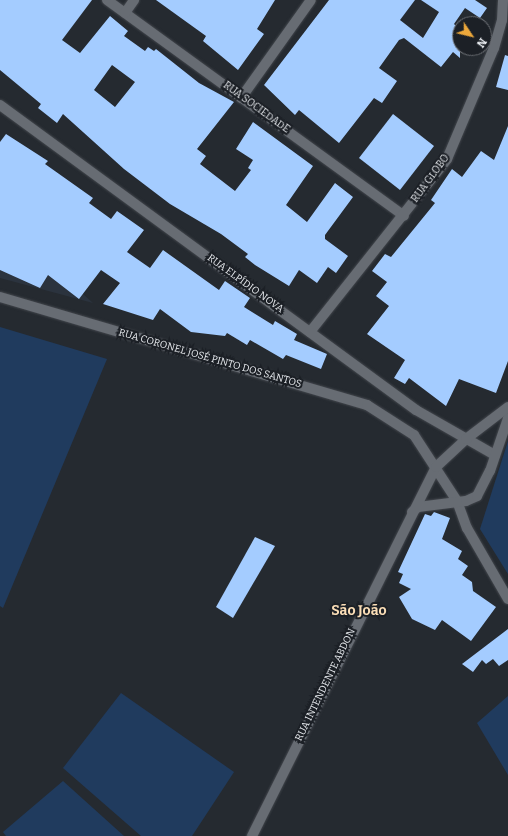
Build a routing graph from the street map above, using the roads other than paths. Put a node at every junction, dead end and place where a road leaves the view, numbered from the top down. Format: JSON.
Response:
{"nodes":[{"id":1,"x":108,"y":0,"type":"edge"},
{"id":2,"x":134,"y":0,"type":"edge"},
{"id":3,"x":311,"y":0,"type":"edge"},
{"id":4,"x":503,"y":0,"type":"edge"},
{"id":5,"x":125,"y":12,"type":"junction"},
{"id":6,"x":242,"y":98,"type":"junction"},
{"id":7,"x":0,"y":105,"type":"edge"},
{"id":8,"x":404,"y":216,"type":"junction"},
{"id":9,"x":0,"y":297,"type":"edge"},
{"id":10,"x":310,"y":332,"type":"junction"},
{"id":11,"x":508,"y":407,"type":"edge"},
{"id":12,"x":508,"y":418,"type":"edge"},
{"id":13,"x":466,"y":438,"type":"junction"},
{"id":14,"x":495,"y":455,"type":"junction"},
{"id":15,"x":436,"y":466,"type":"junction"},
{"id":16,"x":457,"y":501,"type":"junction"},
{"id":17,"x":412,"y":512,"type":"junction"},
{"id":18,"x":508,"y":599,"type":"edge"},
{"id":19,"x":252,"y":836,"type":"edge"}],
"edges":[{"from":1,"to":5,"type":"street","name":"RUA SOCIEDADE"},
{"from":2,"to":5,"type":"street"},
{"from":3,"to":6,"type":"street"},
{"from":4,"to":8,"type":"street","name":"RUA GLOBO"},
{"from":5,"to":6,"type":"street","name":"RUA SOCIEDADE"},
{"from":6,"to":8,"type":"street","name":"RUA SOCIEDADE"},
{"from":7,"to":10,"type":"street","name":"RUA ELPÍDIO NOVA"},
{"from":8,"to":10,"type":"street","name":"RUA GLOBO"},
{"from":9,"to":15,"type":"street","name":"RUA CORONEL JOSÉ PINTO DOS SANTOS"},
{"from":10,"to":13,"type":"street","name":"RUA ELPÍDIO NOVA"},
{"from":11,"to":13,"type":"street","name":"RUA INTENDENTE ABDON"},
{"from":12,"to":14,"type":"street"},
{"from":13,"to":14,"type":"street","name":"RUA ELPÍDIO NOVA"},
{"from":13,"to":15,"type":"street","name":"RUA INTENDENTE ABDON"},
{"from":14,"to":16,"type":"street"},
{"from":15,"to":16,"type":"street"},
{"from":15,"to":17,"type":"street","name":"RUA INTENDENTE ABDON"},
{"from":16,"to":17,"type":"street"},
{"from":16,"to":18,"type":"street"},
{"from":17,"to":19,"type":"street","name":"RUA INTENDENTE ABDON"}]}
